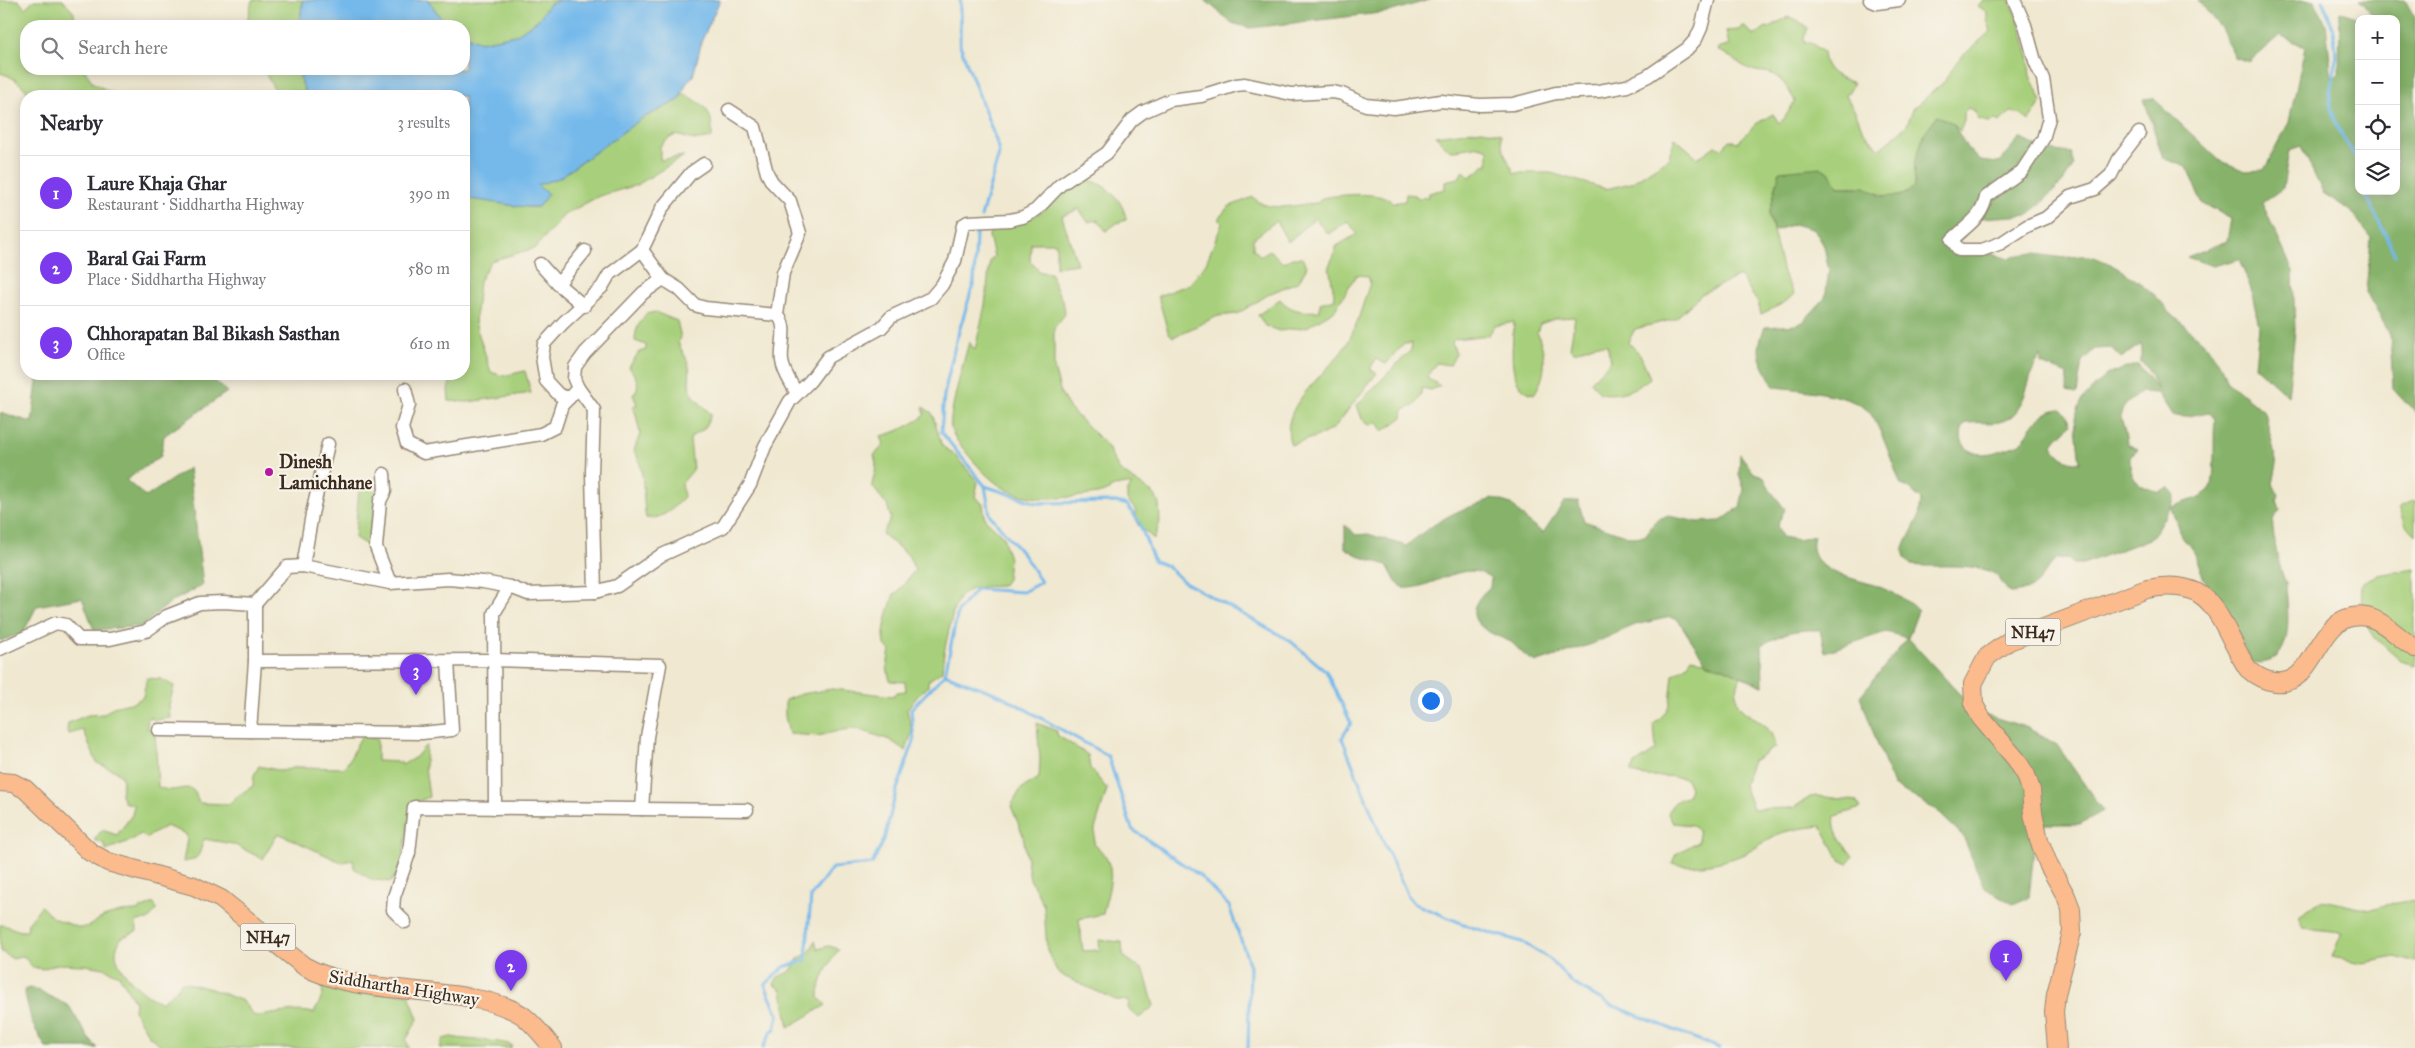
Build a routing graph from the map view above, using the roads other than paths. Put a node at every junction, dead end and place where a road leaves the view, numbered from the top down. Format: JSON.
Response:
{"nodes":[{"id":1,"x":1708,"y":0,"type":"edge"},
{"id":2,"x":1870,"y":0,"type":"edge"},
{"id":3,"x":1899,"y":0,"type":"edge"},
{"id":4,"x":2014,"y":0,"type":"edge"},
{"id":5,"x":729,"y":110,"type":"dead end"},
{"id":6,"x":2139,"y":133,"type":"dead end"},
{"id":7,"x":704,"y":164,"type":"dead end"},
{"id":8,"x":642,"y":250,"type":"junction"},
{"id":9,"x":585,"y":251,"type":"dead end"},
{"id":10,"x":540,"y":264,"type":"dead end"},
{"id":11,"x":664,"y":279,"type":"junction"},
{"id":12,"x":558,"y":284,"type":"junction"},
{"id":13,"x":584,"y":306,"type":"junction"},
{"id":14,"x":777,"y":315,"type":"junction"},
{"id":15,"x":405,"y":389,"type":"dead end"},
{"id":16,"x":573,"y":393,"type":"junction"},
{"id":17,"x":797,"y":394,"type":"junction"},
{"id":18,"x":328,"y":444,"type":"dead end"},
{"id":19,"x":384,"y":474,"type":"dead end"},
{"id":20,"x":303,"y":566,"type":"junction"},
{"id":21,"x":390,"y":583,"type":"junction"},
{"id":22,"x":510,"y":587,"type":"junction"},
{"id":23,"x":595,"y":592,"type":"junction"},
{"id":24,"x":255,"y":604,"type":"junction"},
{"id":25,"x":2415,"y":648,"type":"edge"},
{"id":26,"x":0,"y":649,"type":"edge"},
{"id":27,"x":494,"y":660,"type":"junction"},
{"id":28,"x":255,"y":661,"type":"junction"},
{"id":29,"x":448,"y":661,"type":"junction"},
{"id":30,"x":159,"y":730,"type":"dead end"},
{"id":31,"x":250,"y":731,"type":"junction"},
{"id":32,"x":0,"y":782,"type":"edge"},
{"id":33,"x":495,"y":808,"type":"junction"},
{"id":34,"x":642,"y":809,"type":"junction"},
{"id":35,"x":747,"y":810,"type":"dead end"},
{"id":36,"x":405,"y":922,"type":"dead end"},
{"id":37,"x":554,"y":1048,"type":"edge"},
{"id":38,"x":2057,"y":1048,"type":"edge"}],
"edges":[{"from":1,"to":17,"type":"street"},
{"from":2,"to":3,"type":"street"},
{"from":4,"to":6,"type":"street"},
{"from":5,"to":14,"type":"street"},
{"from":7,"to":8,"type":"street"},
{"from":8,"to":11,"type":"street"},
{"from":8,"to":13,"type":"street"},
{"from":9,"to":12,"type":"street"},
{"from":10,"to":12,"type":"street"},
{"from":11,"to":14,"type":"street"},
{"from":11,"to":16,"type":"street"},
{"from":12,"to":13,"type":"street"},
{"from":13,"to":16,"type":"street"},
{"from":14,"to":17,"type":"street"},
{"from":15,"to":16,"type":"street"},
{"from":16,"to":23,"type":"street"},
{"from":17,"to":23,"type":"street"},
{"from":18,"to":20,"type":"street"},
{"from":19,"to":21,"type":"street"},
{"from":20,"to":21,"type":"street"},
{"from":20,"to":24,"type":"street"},
{"from":21,"to":22,"type":"street"},
{"from":22,"to":23,"type":"street"},
{"from":22,"to":27,"type":"street"},
{"from":24,"to":26,"type":"street"},
{"from":24,"to":28,"type":"street"},
{"from":25,"to":38,"type":"highway","number":"NH47"},
{"from":27,"to":29,"type":"street"},
{"from":27,"to":33,"type":"street"},
{"from":27,"to":34,"type":"street"},
{"from":28,"to":29,"type":"street"},
{"from":28,"to":31,"type":"street"},
{"from":29,"to":31,"type":"street"},
{"from":30,"to":31,"type":"street"},
{"from":32,"to":37,"type":"highway","name":"Siddhartha Highway","number":"NH47"},
{"from":33,"to":34,"type":"street"},
{"from":33,"to":36,"type":"street"},
{"from":34,"to":35,"type":"street"}]}
